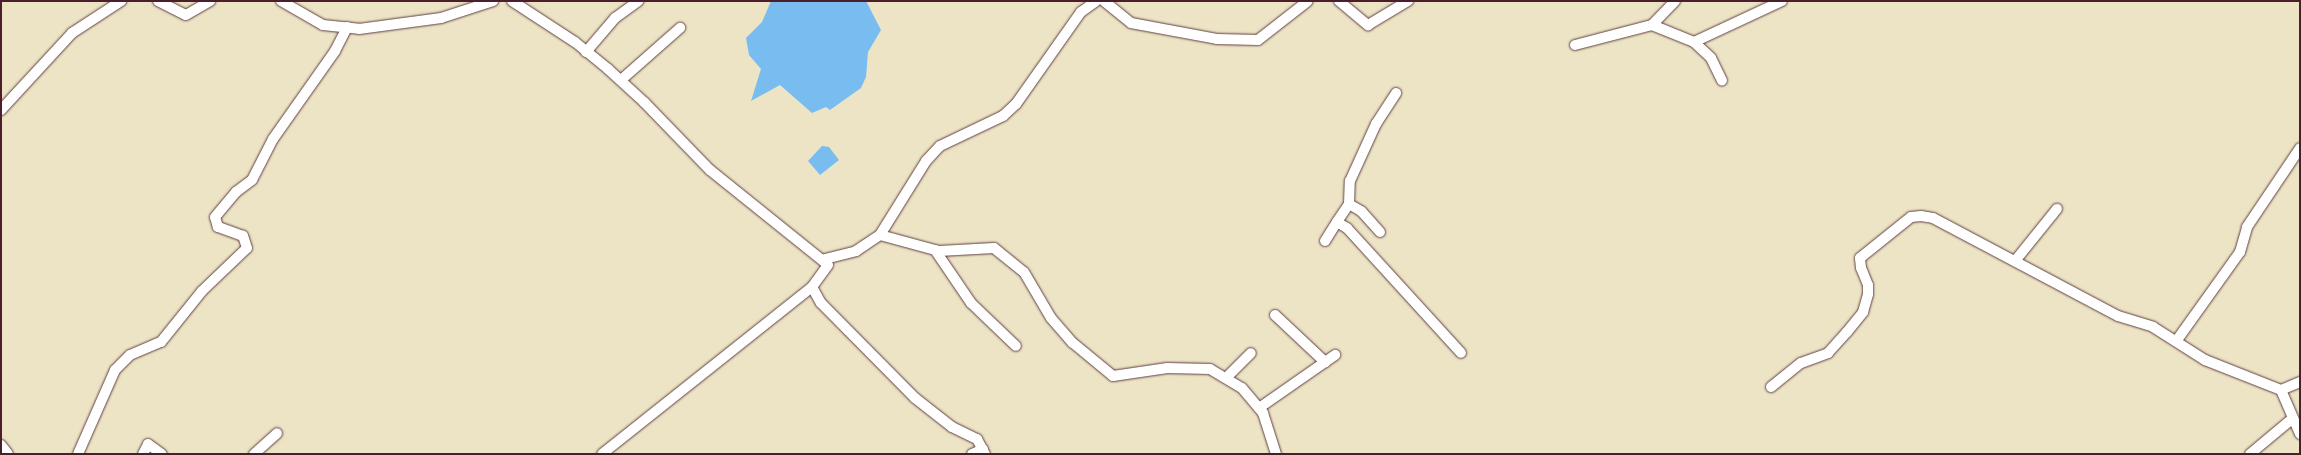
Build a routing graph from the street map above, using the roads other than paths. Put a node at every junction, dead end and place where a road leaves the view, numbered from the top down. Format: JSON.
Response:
{"nodes":[{"id":1,"x":121,"y":1,"type":"edge"},
{"id":2,"x":158,"y":1,"type":"edge"},
{"id":3,"x":210,"y":1,"type":"edge"},
{"id":4,"x":281,"y":1,"type":"edge"},
{"id":5,"x":493,"y":1,"type":"edge"},
{"id":6,"x":512,"y":1,"type":"edge"},
{"id":7,"x":638,"y":1,"type":"edge"},
{"id":8,"x":1096,"y":1,"type":"edge"},
{"id":9,"x":1104,"y":1,"type":"edge"},
{"id":10,"x":1308,"y":1,"type":"edge"},
{"id":11,"x":1339,"y":1,"type":"edge"},
{"id":12,"x":1408,"y":1,"type":"edge"},
{"id":13,"x":1675,"y":1,"type":"edge"},
{"id":14,"x":1782,"y":1,"type":"edge"},
{"id":15,"x":469,"y":5,"type":"edge"},
{"id":16,"x":1652,"y":25,"type":"junction"},
{"id":17,"x":347,"y":28,"type":"junction"},
{"id":18,"x":680,"y":28,"type":"dead end"},
{"id":19,"x":1694,"y":42,"type":"junction"},
{"id":20,"x":1575,"y":45,"type":"dead end"},
{"id":21,"x":586,"y":52,"type":"junction"},
{"id":22,"x":621,"y":80,"type":"junction"},
{"id":23,"x":1722,"y":81,"type":"dead end"},
{"id":24,"x":1396,"y":93,"type":"dead end"},
{"id":25,"x":1,"y":110,"type":"edge"},
{"id":26,"x":2300,"y":148,"type":"edge"},
{"id":27,"x":1349,"y":204,"type":"junction"},
{"id":28,"x":2057,"y":209,"type":"dead end"},
{"id":29,"x":1337,"y":222,"type":"junction"},
{"id":30,"x":1380,"y":232,"type":"dead end"},
{"id":31,"x":880,"y":235,"type":"junction"},
{"id":32,"x":1325,"y":241,"type":"dead end"},
{"id":33,"x":935,"y":250,"type":"junction"},
{"id":34,"x":825,"y":259,"type":"junction"},
{"id":35,"x":2015,"y":261,"type":"junction"},
{"id":36,"x":812,"y":287,"type":"junction"},
{"id":37,"x":1275,"y":315,"type":"dead end"},
{"id":38,"x":2177,"y":340,"type":"junction"},
{"id":39,"x":1016,"y":346,"type":"dead end"},
{"id":40,"x":1251,"y":353,"type":"dead end"},
{"id":41,"x":1461,"y":353,"type":"dead end"},
{"id":42,"x":1335,"y":355,"type":"dead end"},
{"id":43,"x":1325,"y":362,"type":"junction"},
{"id":44,"x":1226,"y":378,"type":"junction"},
{"id":45,"x":2300,"y":382,"type":"edge"},
{"id":46,"x":1771,"y":387,"type":"dead end"},
{"id":47,"x":2281,"y":390,"type":"junction"},
{"id":48,"x":1259,"y":408,"type":"junction"},
{"id":49,"x":2293,"y":418,"type":"junction"},
{"id":50,"x":277,"y":433,"type":"dead end"},
{"id":51,"x":2300,"y":434,"type":"edge"},
{"id":52,"x":1,"y":445,"type":"edge"},
{"id":53,"x":984,"y":451,"type":"edge"},
{"id":54,"x":8,"y":454,"type":"edge"},
{"id":55,"x":78,"y":454,"type":"edge"},
{"id":56,"x":143,"y":454,"type":"edge"},
{"id":57,"x":162,"y":454,"type":"edge"},
{"id":58,"x":254,"y":454,"type":"edge"},
{"id":59,"x":602,"y":454,"type":"edge"},
{"id":60,"x":972,"y":454,"type":"edge"},
{"id":61,"x":1276,"y":454,"type":"edge"},
{"id":62,"x":2250,"y":454,"type":"edge"}],
"edges":[{"from":1,"to":25,"type":"street"},
{"from":2,"to":3,"type":"street"},
{"from":4,"to":17,"type":"street"},
{"from":5,"to":15,"type":"street"},
{"from":6,"to":21,"type":"street"},
{"from":7,"to":21,"type":"street"},
{"from":8,"to":31,"type":"street"},
{"from":9,"to":10,"type":"street"},
{"from":11,"to":12,"type":"street"},
{"from":13,"to":16,"type":"street"},
{"from":14,"to":19,"type":"street"},
{"from":15,"to":17,"type":"street"},
{"from":16,"to":19,"type":"street"},
{"from":16,"to":20,"type":"street"},
{"from":17,"to":55,"type":"street"},
{"from":18,"to":22,"type":"street"},
{"from":19,"to":23,"type":"street"},
{"from":21,"to":22,"type":"street"},
{"from":22,"to":34,"type":"street"},
{"from":24,"to":27,"type":"street"},
{"from":26,"to":38,"type":"street"},
{"from":27,"to":29,"type":"street"},
{"from":27,"to":30,"type":"street"},
{"from":28,"to":35,"type":"street"},
{"from":29,"to":32,"type":"street"},
{"from":29,"to":41,"type":"street"},
{"from":31,"to":33,"type":"street"},
{"from":31,"to":34,"type":"street"},
{"from":33,"to":39,"type":"street"},
{"from":33,"to":44,"type":"street"},
{"from":34,"to":36,"type":"street"},
{"from":35,"to":38,"type":"street"},
{"from":35,"to":46,"type":"street"},
{"from":36,"to":53,"type":"street"},
{"from":36,"to":59,"type":"street"},
{"from":37,"to":43,"type":"street"},
{"from":38,"to":47,"type":"street"},
{"from":40,"to":44,"type":"street"},
{"from":42,"to":43,"type":"street"},
{"from":43,"to":48,"type":"street"},
{"from":44,"to":48,"type":"street"},
{"from":45,"to":47,"type":"street"},
{"from":47,"to":49,"type":"street"},
{"from":48,"to":61,"type":"street"},
{"from":49,"to":51,"type":"street"},
{"from":49,"to":62,"type":"street"},
{"from":50,"to":58,"type":"street"},
{"from":52,"to":54,"type":"street"},
{"from":53,"to":60,"type":"street"},
{"from":56,"to":57,"type":"street"}]}
